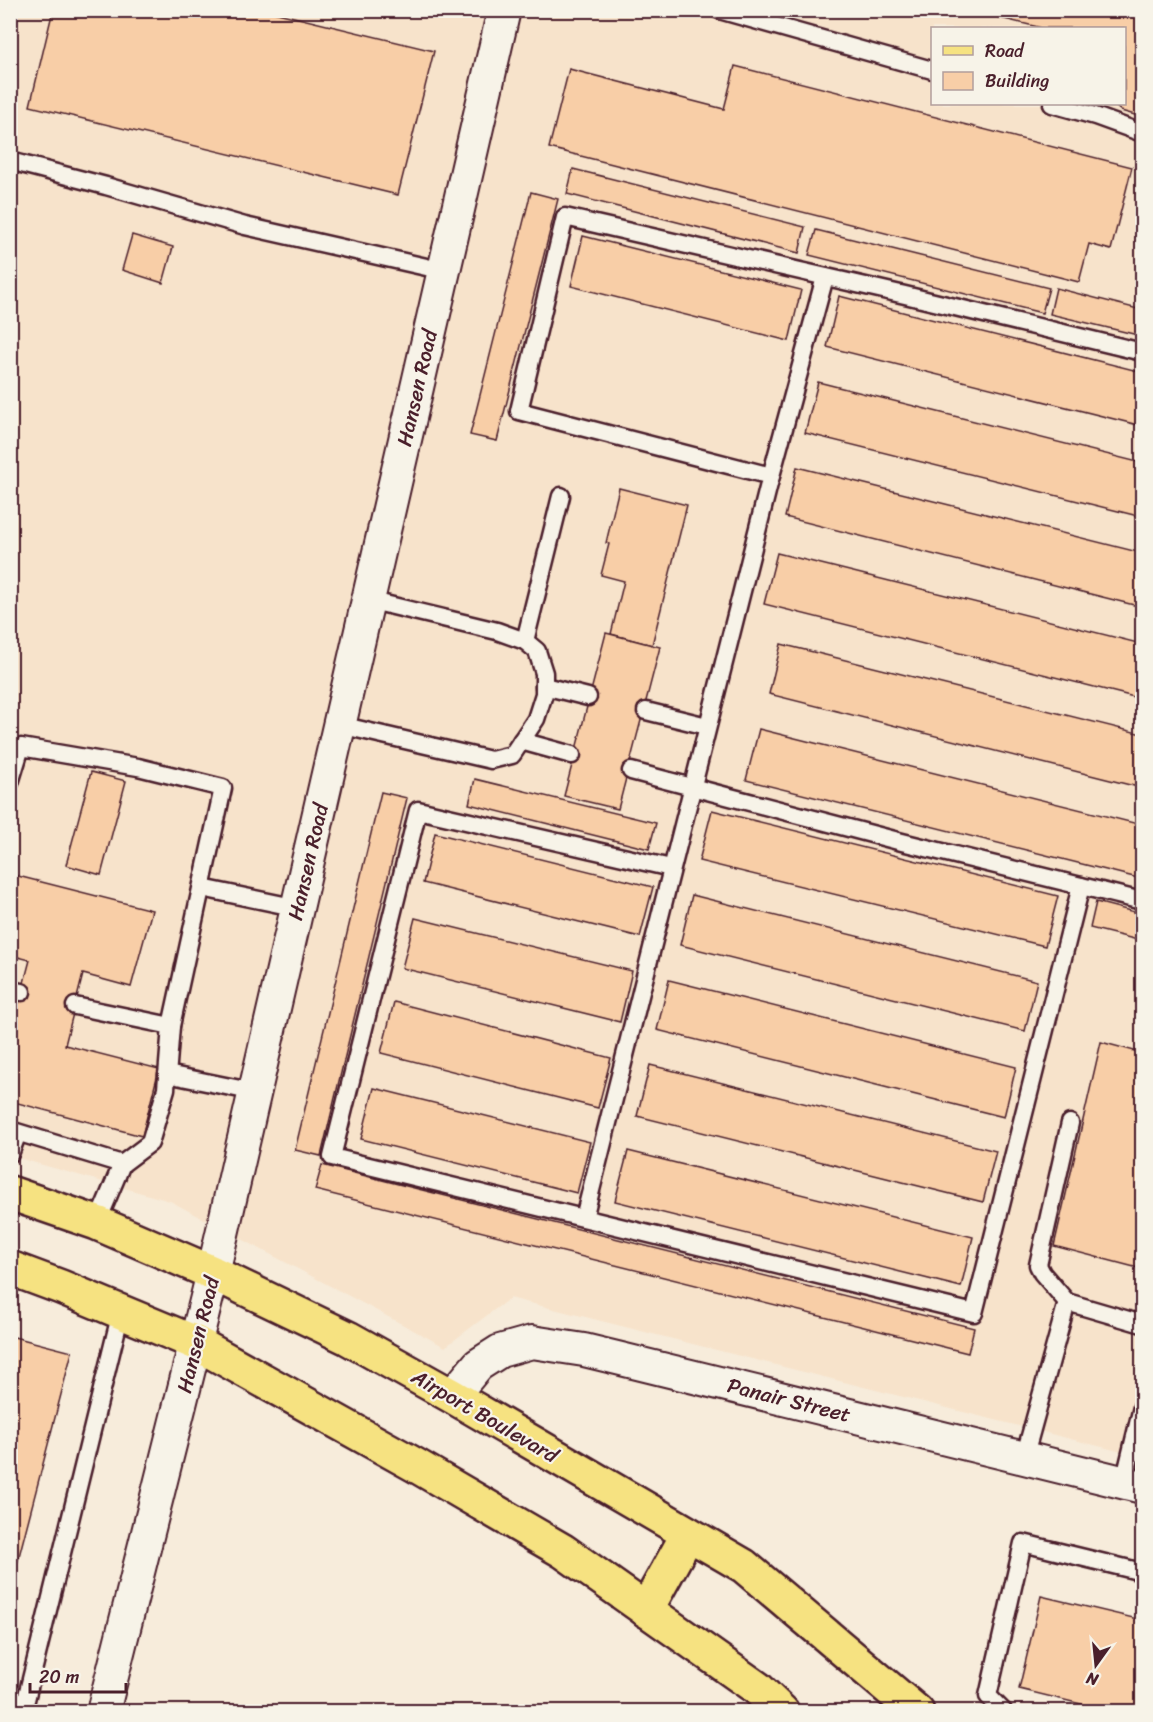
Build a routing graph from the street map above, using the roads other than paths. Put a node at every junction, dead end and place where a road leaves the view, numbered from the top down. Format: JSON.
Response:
{"nodes":[{"id":1,"x":504,"y":10,"type":"edge"},
{"id":2,"x":719,"y":10,"type":"edge"},
{"id":3,"x":931,"y":69,"type":"edge"},
{"id":4,"x":1056,"y":105,"type":"edge"},
{"id":5,"x":1143,"y":133,"type":"edge"},
{"id":6,"x":10,"y":160,"type":"edge"},
{"id":7,"x":444,"y":272,"type":"junction"},
{"id":8,"x":825,"y":277,"type":"junction"},
{"id":9,"x":1143,"y":352,"type":"edge"},
{"id":10,"x":771,"y":476,"type":"junction"},
{"id":11,"x":561,"y":496,"type":"dead end"},
{"id":12,"x":368,"y":600,"type":"junction"},
{"id":13,"x":525,"y":640,"type":"junction"},
{"id":14,"x":544,"y":686,"type":"junction"},
{"id":15,"x":588,"y":697,"type":"dead end"},
{"id":16,"x":646,"y":711,"type":"dead end"},
{"id":17,"x":340,"y":725,"type":"junction"},
{"id":18,"x":707,"y":726,"type":"junction"},
{"id":19,"x":521,"y":741,"type":"junction"},
{"id":20,"x":572,"y":755,"type":"dead end"},
{"id":21,"x":631,"y":771,"type":"dead end"},
{"id":22,"x":10,"y":783,"type":"edge"},
{"id":23,"x":692,"y":787,"type":"junction"},
{"id":24,"x":671,"y":868,"type":"junction"},
{"id":25,"x":1081,"y":886,"type":"junction"},
{"id":26,"x":202,"y":888,"type":"junction"},
{"id":27,"x":1143,"y":902,"type":"edge"},
{"id":28,"x":298,"y":908,"type":"junction"},
{"id":29,"x":75,"y":1006,"type":"dead end"},
{"id":30,"x":171,"y":1026,"type":"junction"},
{"id":31,"x":167,"y":1074,"type":"junction"},
{"id":32,"x":255,"y":1092,"type":"junction"},
{"id":33,"x":1070,"y":1123,"type":"dead end"},
{"id":34,"x":14,"y":1132,"type":"edge"},
{"id":35,"x":10,"y":1154,"type":"edge"},
{"id":36,"x":122,"y":1164,"type":"junction"},
{"id":37,"x":10,"y":1193,"type":"edge"},
{"id":38,"x":584,"y":1218,"type":"junction"},
{"id":39,"x":97,"y":1222,"type":"junction"},
{"id":40,"x":10,"y":1268,"type":"edge"},
{"id":41,"x":213,"y":1274,"type":"junction"},
{"id":42,"x":1067,"y":1302,"type":"junction"},
{"id":43,"x":121,"y":1312,"type":"junction"},
{"id":44,"x":1143,"y":1324,"type":"edge"},
{"id":45,"x":196,"y":1343,"type":"junction"},
{"id":46,"x":452,"y":1396,"type":"junction"},
{"id":47,"x":1143,"y":1407,"type":"edge"},
{"id":48,"x":1024,"y":1458,"type":"junction"},
{"id":49,"x":1133,"y":1485,"type":"edge"},
{"id":50,"x":688,"y":1534,"type":"junction"},
{"id":51,"x":1143,"y":1572,"type":"edge"},
{"id":52,"x":646,"y":1610,"type":"junction"},
{"id":53,"x":23,"y":1712,"type":"edge"},
{"id":54,"x":104,"y":1712,"type":"edge"},
{"id":55,"x":782,"y":1712,"type":"edge"},
{"id":56,"x":917,"y":1712,"type":"edge"},
{"id":57,"x":1004,"y":1712,"type":"edge"}],
"edges":[{"from":1,"to":7,"type":"street","name":"Hansen Road"},
{"from":2,"to":3,"type":"lane"},
{"from":4,"to":5,"type":"lane"},
{"from":6,"to":7,"type":"lane"},
{"from":7,"to":12,"type":"street","name":"Hansen Road"},
{"from":8,"to":9,"type":"lane"},
{"from":8,"to":10,"type":"lane"},
{"from":8,"to":10,"type":"lane"},
{"from":10,"to":18,"type":"lane"},
{"from":11,"to":13,"type":"lane"},
{"from":12,"to":13,"type":"lane"},
{"from":12,"to":17,"type":"street","name":"Hansen Road"},
{"from":13,"to":14,"type":"lane"},
{"from":14,"to":15,"type":"lane"},
{"from":14,"to":19,"type":"lane"},
{"from":16,"to":18,"type":"lane"},
{"from":17,"to":19,"type":"lane"},
{"from":17,"to":28,"type":"street","name":"Hansen Road"},
{"from":18,"to":23,"type":"lane"},
{"from":19,"to":20,"type":"lane"},
{"from":21,"to":23,"type":"lane"},
{"from":22,"to":26,"type":"lane"},
{"from":23,"to":24,"type":"lane"},
{"from":23,"to":25,"type":"lane"},
{"from":24,"to":38,"type":"lane"},
{"from":24,"to":38,"type":"lane"},
{"from":25,"to":27,"type":"lane"},
{"from":25,"to":38,"type":"lane"},
{"from":26,"to":28,"type":"lane"},
{"from":26,"to":30,"type":"lane"},
{"from":28,"to":32,"type":"street","name":"Hansen Road"},
{"from":29,"to":30,"type":"lane"},
{"from":30,"to":31,"type":"lane"},
{"from":31,"to":32,"type":"lane"},
{"from":31,"to":36,"type":"lane"},
{"from":32,"to":41,"type":"street","name":"Hansen Road"},
{"from":33,"to":42,"type":"lane"},
{"from":34,"to":35,"type":"lane"},
{"from":34,"to":36,"type":"lane"},
{"from":36,"to":39,"type":"lane"},
{"from":37,"to":39,"type":"main road","name":"Airport Boulevard"},
{"from":39,"to":41,"type":"main road","name":"Airport Boulevard"},
{"from":40,"to":43,"type":"main road"},
{"from":41,"to":45,"type":"street","name":"Hansen Road"},
{"from":41,"to":46,"type":"main road","name":"Airport Boulevard"},
{"from":42,"to":44,"type":"lane"},
{"from":42,"to":48,"type":"lane"},
{"from":43,"to":45,"type":"main road"},
{"from":43,"to":53,"type":"lane"},
{"from":45,"to":52,"type":"main road"},
{"from":45,"to":54,"type":"street","name":"Hansen Road"},
{"from":46,"to":48,"type":"street","name":"Panair Street"},
{"from":46,"to":50,"type":"main road","name":"Airport Boulevard"},
{"from":47,"to":49,"type":"lane"},
{"from":48,"to":49,"type":"street","name":"Panair Street"},
{"from":50,"to":52,"type":"main road"},
{"from":50,"to":56,"type":"main road","name":"Airport Boulevard"},
{"from":51,"to":57,"type":"lane"},
{"from":52,"to":55,"type":"main road"}]}
